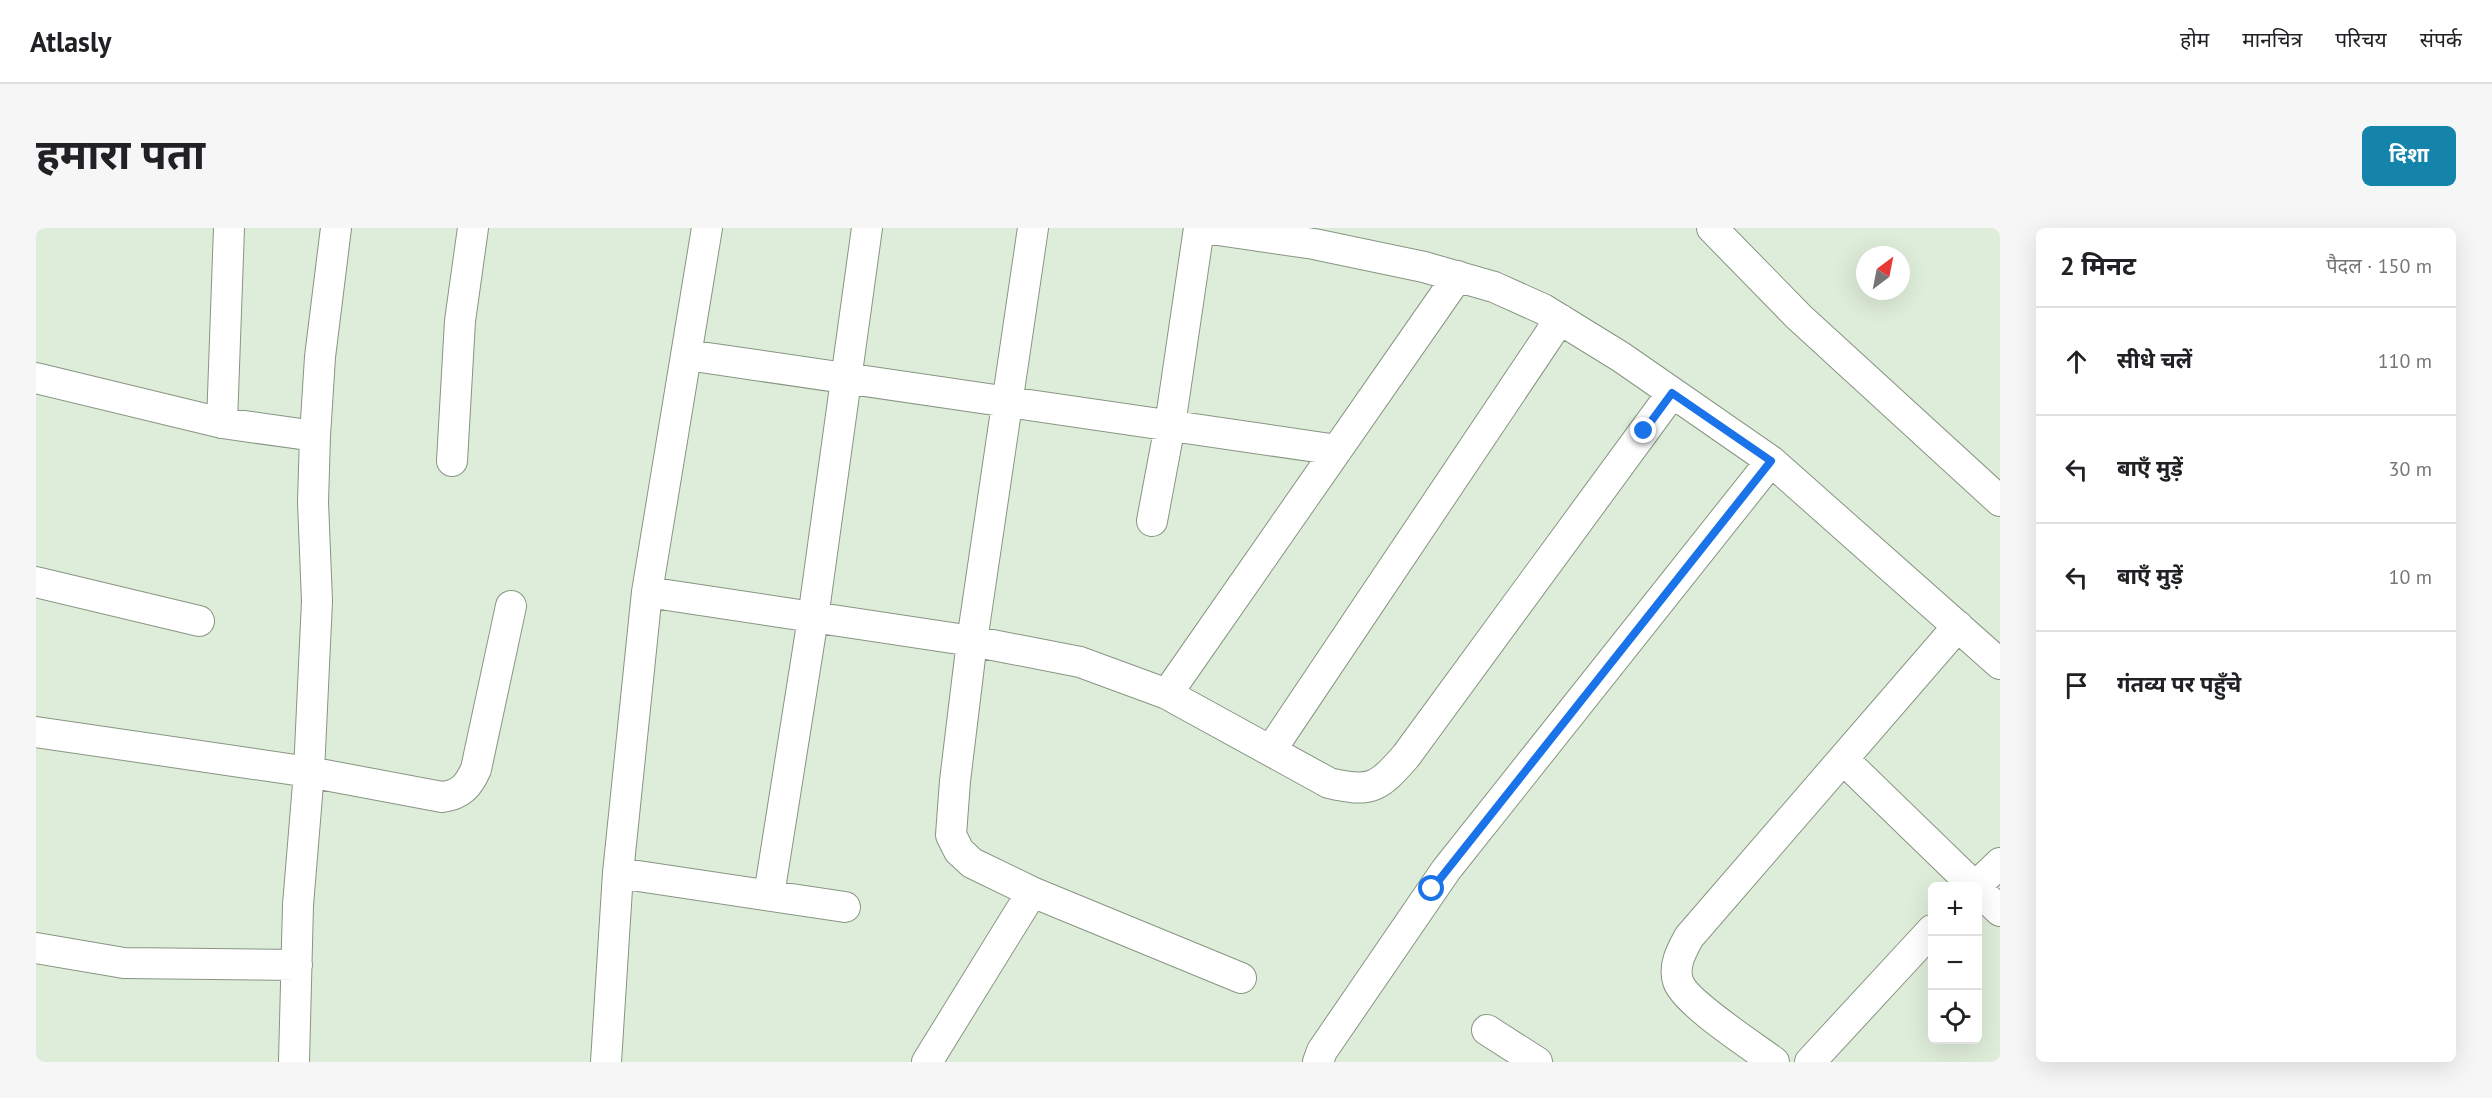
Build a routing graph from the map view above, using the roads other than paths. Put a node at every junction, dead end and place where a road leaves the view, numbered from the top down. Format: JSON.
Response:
{"nodes":[{"id":1,"x":229,"y":228,"type":"edge"},
{"id":2,"x":336,"y":228,"type":"edge"},
{"id":3,"x":473,"y":228,"type":"edge"},
{"id":4,"x":707,"y":228,"type":"edge"},
{"id":5,"x":867,"y":228,"type":"edge"},
{"id":6,"x":1033,"y":228,"type":"edge"},
{"id":7,"x":1199,"y":228,"type":"edge"},
{"id":8,"x":1204,"y":228,"type":"edge"},
{"id":9,"x":1713,"y":228,"type":"edge"},
{"id":10,"x":1458,"y":276,"type":"junction"},
{"id":11,"x":1560,"y":319,"type":"junction"},
{"id":12,"x":687,"y":355,"type":"junction"},
{"id":13,"x":36,"y":378,"type":"edge"},
{"id":14,"x":846,"y":378,"type":"junction"},
{"id":15,"x":1672,"y":393,"type":"junction"},
{"id":16,"x":1009,"y":402,"type":"junction"},
{"id":17,"x":222,"y":423,"type":"junction"},
{"id":18,"x":1170,"y":425,"type":"junction"},
{"id":19,"x":315,"y":436,"type":"junction"},
{"id":20,"x":1337,"y":450,"type":"junction"},
{"id":21,"x":452,"y":461,"type":"dead end"},
{"id":22,"x":1771,"y":461,"type":"junction"},
{"id":23,"x":2000,"y":501,"type":"edge"},
{"id":24,"x":1152,"y":521,"type":"dead end"},
{"id":25,"x":36,"y":582,"type":"edge"},
{"id":26,"x":646,"y":592,"type":"junction"},
{"id":27,"x":511,"y":606,"type":"dead end"},
{"id":28,"x":813,"y":618,"type":"junction"},
{"id":29,"x":199,"y":621,"type":"dead end"},
{"id":30,"x":1958,"y":626,"type":"junction"},
{"id":31,"x":972,"y":642,"type":"junction"},
{"id":32,"x":2000,"y":664,"type":"edge"},
{"id":33,"x":1167,"y":694,"type":"junction"},
{"id":34,"x":36,"y":732,"type":"edge"},
{"id":35,"x":1271,"y":750,"type":"junction"},
{"id":36,"x":1843,"y":759,"type":"junction"},
{"id":37,"x":309,"y":772,"type":"junction"},
{"id":38,"x":2000,"y":863,"type":"edge"},
{"id":39,"x":618,"y":873,"type":"junction"},
{"id":40,"x":1970,"y":882,"type":"edge"},
{"id":41,"x":1982,"y":882,"type":"edge"},
{"id":42,"x":1032,"y":892,"type":"junction"},
{"id":43,"x":1982,"y":894,"type":"edge"},
{"id":44,"x":769,"y":895,"type":"junction"},
{"id":45,"x":845,"y":907,"type":"dead end"},
{"id":46,"x":2000,"y":911,"type":"edge"},
{"id":47,"x":1928,"y":934,"type":"edge"},
{"id":48,"x":36,"y":948,"type":"edge"},
{"id":49,"x":297,"y":965,"type":"junction"},
{"id":50,"x":1241,"y":978,"type":"dead end"},
{"id":51,"x":1487,"y":1030,"type":"dead end"},
{"id":52,"x":294,"y":1062,"type":"edge"},
{"id":53,"x":606,"y":1062,"type":"edge"},
{"id":54,"x":927,"y":1062,"type":"edge"},
{"id":55,"x":1318,"y":1062,"type":"edge"},
{"id":56,"x":1537,"y":1062,"type":"edge"},
{"id":57,"x":1774,"y":1062,"type":"edge"},
{"id":58,"x":1810,"y":1062,"type":"edge"}],
"edges":[{"from":1,"to":17,"type":"street"},
{"from":2,"to":19,"type":"street"},
{"from":3,"to":21,"type":"street"},
{"from":4,"to":12,"type":"street"},
{"from":5,"to":14,"type":"street"},
{"from":6,"to":16,"type":"street"},
{"from":7,"to":18,"type":"street"},
{"from":8,"to":10,"type":"street"},
{"from":9,"to":23,"type":"street"},
{"from":10,"to":11,"type":"street"},
{"from":10,"to":20,"type":"street"},
{"from":11,"to":15,"type":"street"},
{"from":11,"to":35,"type":"street"},
{"from":12,"to":14,"type":"street"},
{"from":12,"to":26,"type":"street"},
{"from":13,"to":17,"type":"street"},
{"from":14,"to":16,"type":"street"},
{"from":14,"to":28,"type":"street"},
{"from":15,"to":22,"type":"street"},
{"from":15,"to":35,"type":"street"},
{"from":16,"to":18,"type":"street"},
{"from":16,"to":31,"type":"street"},
{"from":17,"to":19,"type":"street"},
{"from":18,"to":20,"type":"street"},
{"from":18,"to":24,"type":"street"},
{"from":19,"to":37,"type":"street"},
{"from":20,"to":33,"type":"street"},
{"from":22,"to":30,"type":"street"},
{"from":22,"to":55,"type":"street"},
{"from":25,"to":29,"type":"street"},
{"from":26,"to":28,"type":"street"},
{"from":26,"to":39,"type":"street"},
{"from":27,"to":37,"type":"street"},
{"from":28,"to":31,"type":"street"},
{"from":28,"to":44,"type":"street"},
{"from":30,"to":32,"type":"street"},
{"from":30,"to":36,"type":"street"},
{"from":31,"to":33,"type":"street"},
{"from":31,"to":42,"type":"street"},
{"from":33,"to":35,"type":"street"},
{"from":34,"to":37,"type":"street"},
{"from":36,"to":40,"type":"street"},
{"from":36,"to":57,"type":"street"},
{"from":37,"to":49,"type":"street"},
{"from":38,"to":41,"type":"street"},
{"from":39,"to":44,"type":"street"},
{"from":39,"to":53,"type":"street"},
{"from":42,"to":50,"type":"street"},
{"from":42,"to":54,"type":"street"},
{"from":43,"to":46,"type":"street"},
{"from":44,"to":45,"type":"street"},
{"from":47,"to":58,"type":"street"},
{"from":48,"to":49,"type":"street"},
{"from":49,"to":52,"type":"street"},
{"from":51,"to":56,"type":"street"}]}
